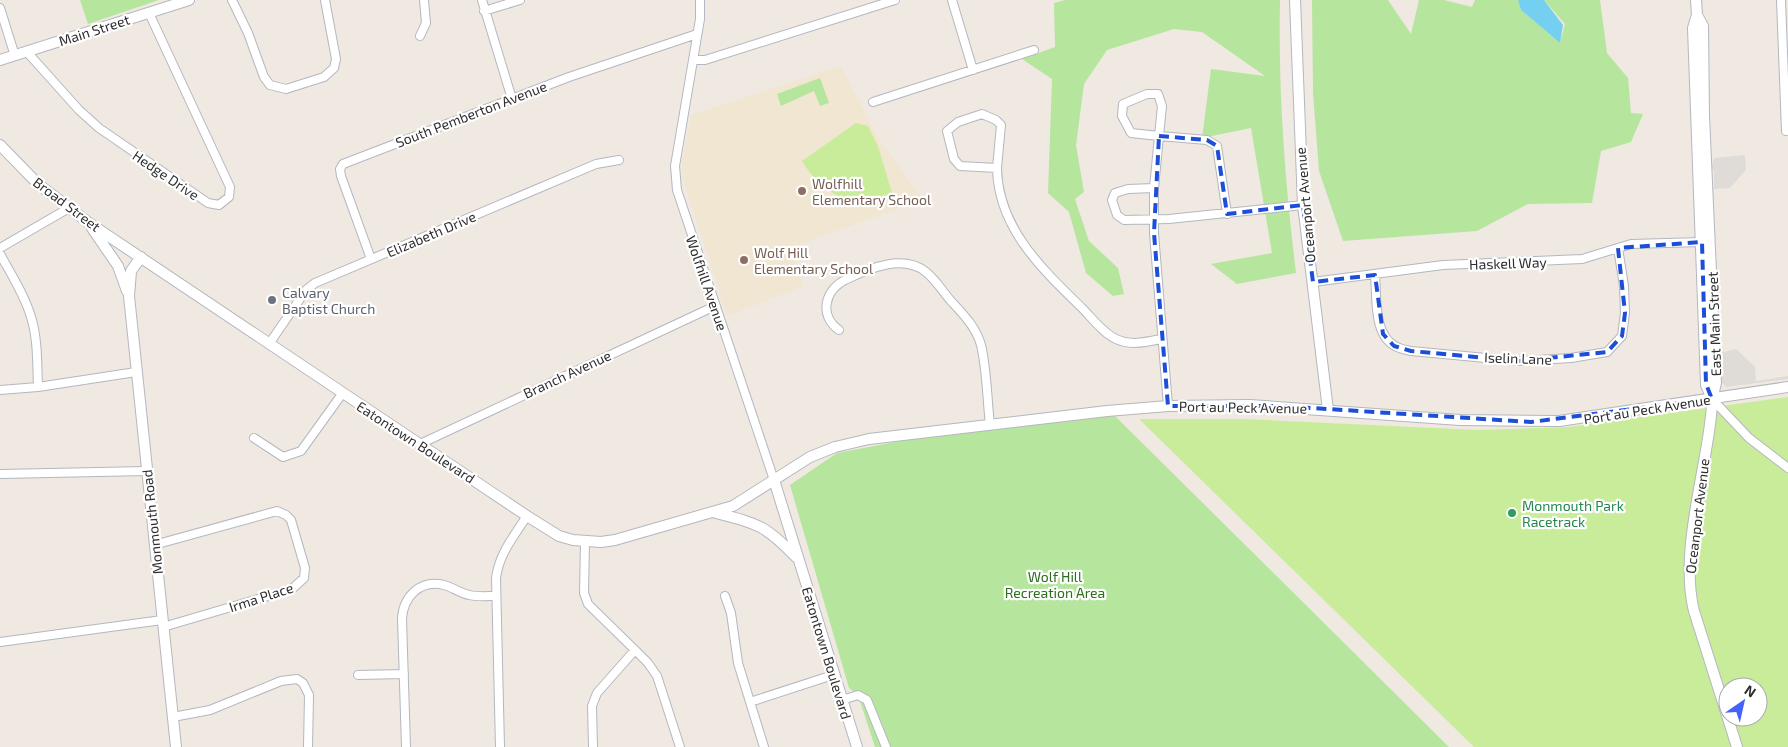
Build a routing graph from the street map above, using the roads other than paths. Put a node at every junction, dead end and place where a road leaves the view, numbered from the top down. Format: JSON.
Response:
{"nodes":[{"id":1,"x":189,"y":0,"type":"edge"},
{"id":2,"x":232,"y":0,"type":"edge"},
{"id":3,"x":325,"y":0,"type":"edge"},
{"id":4,"x":424,"y":0,"type":"edge"},
{"id":5,"x":482,"y":0,"type":"edge"},
{"id":6,"x":520,"y":0,"type":"edge"},
{"id":7,"x":700,"y":0,"type":"edge"},
{"id":8,"x":895,"y":0,"type":"edge"},
{"id":9,"x":952,"y":0,"type":"edge"},
{"id":10,"x":1295,"y":0,"type":"edge"},
{"id":11,"x":1696,"y":0,"type":"edge"},
{"id":12,"x":1781,"y":0,"type":"edge"},
{"id":13,"x":0,"y":8,"type":"edge"},
{"id":14,"x":484,"y":11,"type":"junction"},
{"id":15,"x":149,"y":13,"type":"junction"},
{"id":16,"x":1697,"y":15,"type":"junction"},
{"id":17,"x":697,"y":34,"type":"junction"},
{"id":18,"x":420,"y":36,"type":"dead end"},
{"id":19,"x":1034,"y":50,"type":"dead end"},
{"id":20,"x":26,"y":52,"type":"junction"},
{"id":21,"x":16,"y":56,"type":"junction"},
{"id":22,"x":0,"y":60,"type":"edge"},
{"id":23,"x":693,"y":60,"type":"junction"},
{"id":24,"x":973,"y":70,"type":"junction"},
{"id":25,"x":512,"y":99,"type":"junction"},
{"id":26,"x":873,"y":102,"type":"dead end"},
{"id":27,"x":1786,"y":131,"type":"dead end"},
{"id":28,"x":1159,"y":136,"type":"junction"},
{"id":29,"x":0,"y":145,"type":"edge"},
{"id":30,"x":619,"y":160,"type":"dead end"},
{"id":31,"x":997,"y":168,"type":"junction"},
{"id":32,"x":1154,"y":188,"type":"junction"},
{"id":33,"x":1303,"y":205,"type":"junction"},
{"id":34,"x":69,"y":208,"type":"junction"},
{"id":35,"x":1227,"y":214,"type":"junction"},
{"id":36,"x":1154,"y":220,"type":"junction"},
{"id":37,"x":89,"y":223,"type":"junction"},
{"id":38,"x":1702,"y":242,"type":"junction"},
{"id":39,"x":0,"y":248,"type":"edge"},
{"id":40,"x":1618,"y":248,"type":"junction"},
{"id":41,"x":129,"y":249,"type":"junction"},
{"id":42,"x":0,"y":254,"type":"edge"},
{"id":43,"x":141,"y":256,"type":"junction"},
{"id":44,"x":371,"y":259,"type":"junction"},
{"id":45,"x":118,"y":266,"type":"junction"},
{"id":46,"x":1376,"y":275,"type":"junction"},
{"id":47,"x":1313,"y":282,"type":"junction"},
{"id":48,"x":129,"y":296,"type":"junction"},
{"id":49,"x":714,"y":306,"type":"junction"},
{"id":50,"x":839,"y":330,"type":"dead end"},
{"id":51,"x":1161,"y":339,"type":"junction"},
{"id":52,"x":269,"y":344,"type":"junction"},
{"id":53,"x":136,"y":372,"type":"junction"},
{"id":54,"x":38,"y":387,"type":"junction"},
{"id":55,"x":1788,"y":387,"type":"edge"},
{"id":56,"x":0,"y":390,"type":"edge"},
{"id":57,"x":342,"y":394,"type":"junction"},
{"id":58,"x":1712,"y":399,"type":"junction"},
{"id":59,"x":1168,"y":406,"type":"junction"},
{"id":60,"x":1328,"y":410,"type":"junction"},
{"id":61,"x":990,"y":425,"type":"junction"},
{"id":62,"x":254,"y":438,"type":"dead end"},
{"id":63,"x":1749,"y":438,"type":"junction"},
{"id":64,"x":420,"y":444,"type":"junction"},
{"id":65,"x":1788,"y":461,"type":"edge"},
{"id":66,"x":1788,"y":468,"type":"edge"},
{"id":67,"x":147,"y":471,"type":"junction"},
{"id":68,"x":0,"y":474,"type":"edge"},
{"id":69,"x":774,"y":480,"type":"junction"},
{"id":70,"x":716,"y":513,"type":"junction"},
{"id":71,"x":527,"y":516,"type":"junction"},
{"id":72,"x":585,"y":542,"type":"junction"},
{"id":73,"x":154,"y":545,"type":"junction"},
{"id":74,"x":797,"y":558,"type":"junction"},
{"id":75,"x":496,"y":596,"type":"junction"},
{"id":76,"x":725,"y":596,"type":"dead end"},
{"id":77,"x":162,"y":623,"type":"junction"},
{"id":78,"x":0,"y":642,"type":"edge"},
{"id":79,"x":635,"y":650,"type":"junction"},
{"id":80,"x":404,"y":674,"type":"junction"},
{"id":81,"x":358,"y":675,"type":"dead end"},
{"id":82,"x":834,"y":675,"type":"junction"},
{"id":83,"x":842,"y":700,"type":"junction"},
{"id":84,"x":750,"y":702,"type":"junction"},
{"id":85,"x":173,"y":717,"type":"junction"},
{"id":86,"x":176,"y":747,"type":"edge"},
{"id":87,"x":308,"y":747,"type":"edge"},
{"id":88,"x":406,"y":747,"type":"edge"},
{"id":89,"x":500,"y":747,"type":"edge"},
{"id":90,"x":593,"y":747,"type":"edge"},
{"id":91,"x":680,"y":747,"type":"edge"},
{"id":92,"x":764,"y":747,"type":"edge"},
{"id":93,"x":857,"y":747,"type":"edge"},
{"id":94,"x":886,"y":747,"type":"edge"},
{"id":95,"x":1737,"y":747,"type":"edge"}],
"edges":[{"from":1,"to":15,"type":"street","name":"Main Street"},
{"from":2,"to":3,"type":"street"},
{"from":4,"to":18,"type":"street"},
{"from":5,"to":14,"type":"street"},
{"from":6,"to":14,"type":"street"},
{"from":7,"to":17,"type":"street","name":"Wolfhill Avenue"},
{"from":8,"to":23,"type":"street"},
{"from":9,"to":24,"type":"street"},
{"from":10,"to":33,"type":"street","name":"Oceanport Avenue"},
{"from":11,"to":16,"type":"street","name":"East Main Street"},
{"from":12,"to":27,"type":"street"},
{"from":13,"to":21,"type":"street"},
{"from":14,"to":25,"type":"street"},
{"from":15,"to":20,"type":"street","name":"Main Street"},
{"from":15,"to":20,"type":"street","name":"Hedge Drive"},
{"from":16,"to":38,"type":"street","name":"East Main Street"},
{"from":16,"to":58,"type":"street","name":"East Main Street"},
{"from":17,"to":23,"type":"street","name":"Wolfhill Avenue"},
{"from":17,"to":25,"type":"street","name":"South Pemberton Avenue"},
{"from":19,"to":24,"type":"street"},
{"from":20,"to":21,"type":"street","name":"Main Street"},
{"from":21,"to":22,"type":"street","name":"Main Street"},
{"from":23,"to":49,"type":"street","name":"Wolfhill Avenue"},
{"from":24,"to":26,"type":"street"},
{"from":25,"to":44,"type":"street","name":"South Pemberton Avenue"},
{"from":28,"to":28,"type":"street"},
{"from":28,"to":32,"type":"street"},
{"from":28,"to":35,"type":"street"},
{"from":29,"to":34,"type":"street","name":"Broad Street"},
{"from":30,"to":44,"type":"street","name":"Elizabeth Drive"},
{"from":31,"to":31,"type":"street"},
{"from":31,"to":51,"type":"street"},
{"from":32,"to":36,"type":"street"},
{"from":32,"to":36,"type":"street"},
{"from":33,"to":35,"type":"street"},
{"from":33,"to":47,"type":"street","name":"Oceanport Avenue"},
{"from":34,"to":37,"type":"street","name":"Broad Street"},
{"from":34,"to":39,"type":"street"},
{"from":35,"to":36,"type":"street"},
{"from":36,"to":51,"type":"street"},
{"from":37,"to":41,"type":"street","name":"Broad Street"},
{"from":37,"to":45,"type":"street","name":"Monmouth Road"},
{"from":38,"to":40,"type":"street","name":"Haskell Way"},
{"from":38,"to":58,"type":"street","name":"East Main Street"},
{"from":40,"to":46,"type":"street","name":"Haskell Way"},
{"from":40,"to":46,"type":"street","name":"Iselin Lane"},
{"from":41,"to":43,"type":"street","name":"Broad Street"},
{"from":41,"to":45,"type":"street"},
{"from":42,"to":54,"type":"street"},
{"from":43,"to":48,"type":"street","name":"Monmouth Road"},
{"from":43,"to":52,"type":"street","name":"Eatontown Boulevard"},
{"from":44,"to":52,"type":"street","name":"Elizabeth Drive"},
{"from":45,"to":48,"type":"street","name":"Monmouth Road"},
{"from":46,"to":47,"type":"street","name":"Haskell Way"},
{"from":47,"to":60,"type":"street","name":"Oceanport Avenue"},
{"from":48,"to":53,"type":"street","name":"Monmouth Road"},
{"from":49,"to":64,"type":"street","name":"Branch Avenue"},
{"from":49,"to":69,"type":"street","name":"Wolfhill Avenue"},
{"from":50,"to":61,"type":"street"},
{"from":51,"to":59,"type":"street"},
{"from":52,"to":57,"type":"street","name":"Eatontown Boulevard"},
{"from":53,"to":54,"type":"street"},
{"from":53,"to":67,"type":"street","name":"Monmouth Road"},
{"from":54,"to":56,"type":"street"},
{"from":55,"to":58,"type":"street","name":"Port au Peck Avenue"},
{"from":57,"to":62,"type":"street"},
{"from":57,"to":64,"type":"street","name":"Eatontown Boulevard"},
{"from":58,"to":60,"type":"street","name":"Port au Peck Avenue"},
{"from":58,"to":63,"type":"street"},
{"from":58,"to":95,"type":"street","name":"Oceanport Avenue"},
{"from":59,"to":60,"type":"street","name":"Port au Peck Avenue"},
{"from":59,"to":61,"type":"street","name":"Port au Peck Avenue"},
{"from":61,"to":69,"type":"street","name":"Port au Peck Avenue"},
{"from":63,"to":65,"type":"street"},
{"from":63,"to":66,"type":"street"},
{"from":64,"to":71,"type":"street","name":"Eatontown Boulevard"},
{"from":67,"to":68,"type":"street"},
{"from":67,"to":73,"type":"street","name":"Monmouth Road"},
{"from":69,"to":70,"type":"street","name":"Port au Peck Avenue"},
{"from":69,"to":74,"type":"street","name":"Wolfhill Avenue"},
{"from":70,"to":72,"type":"street","name":"Eatontown Boulevard"},
{"from":70,"to":74,"type":"street"},
{"from":71,"to":72,"type":"street","name":"Eatontown Boulevard"},
{"from":71,"to":75,"type":"street"},
{"from":72,"to":79,"type":"street"},
{"from":73,"to":77,"type":"street","name":"Monmouth Road"},
{"from":73,"to":77,"type":"street","name":"Irma Place"},
{"from":74,"to":82,"type":"street","name":"Eatontown Boulevard"},
{"from":75,"to":80,"type":"street"},
{"from":75,"to":89,"type":"street"},
{"from":76,"to":84,"type":"street"},
{"from":77,"to":78,"type":"street"},
{"from":77,"to":85,"type":"street","name":"Monmouth Road"},
{"from":79,"to":90,"type":"street"},
{"from":79,"to":91,"type":"street"},
{"from":80,"to":81,"type":"street"},
{"from":80,"to":88,"type":"street"},
{"from":82,"to":83,"type":"street","name":"Eatontown Boulevard"},
{"from":82,"to":84,"type":"street"},
{"from":83,"to":93,"type":"street","name":"Eatontown Boulevard"},
{"from":83,"to":94,"type":"street"},
{"from":84,"to":92,"type":"street"},
{"from":85,"to":86,"type":"street","name":"Monmouth Road"},
{"from":85,"to":87,"type":"street"}]}
